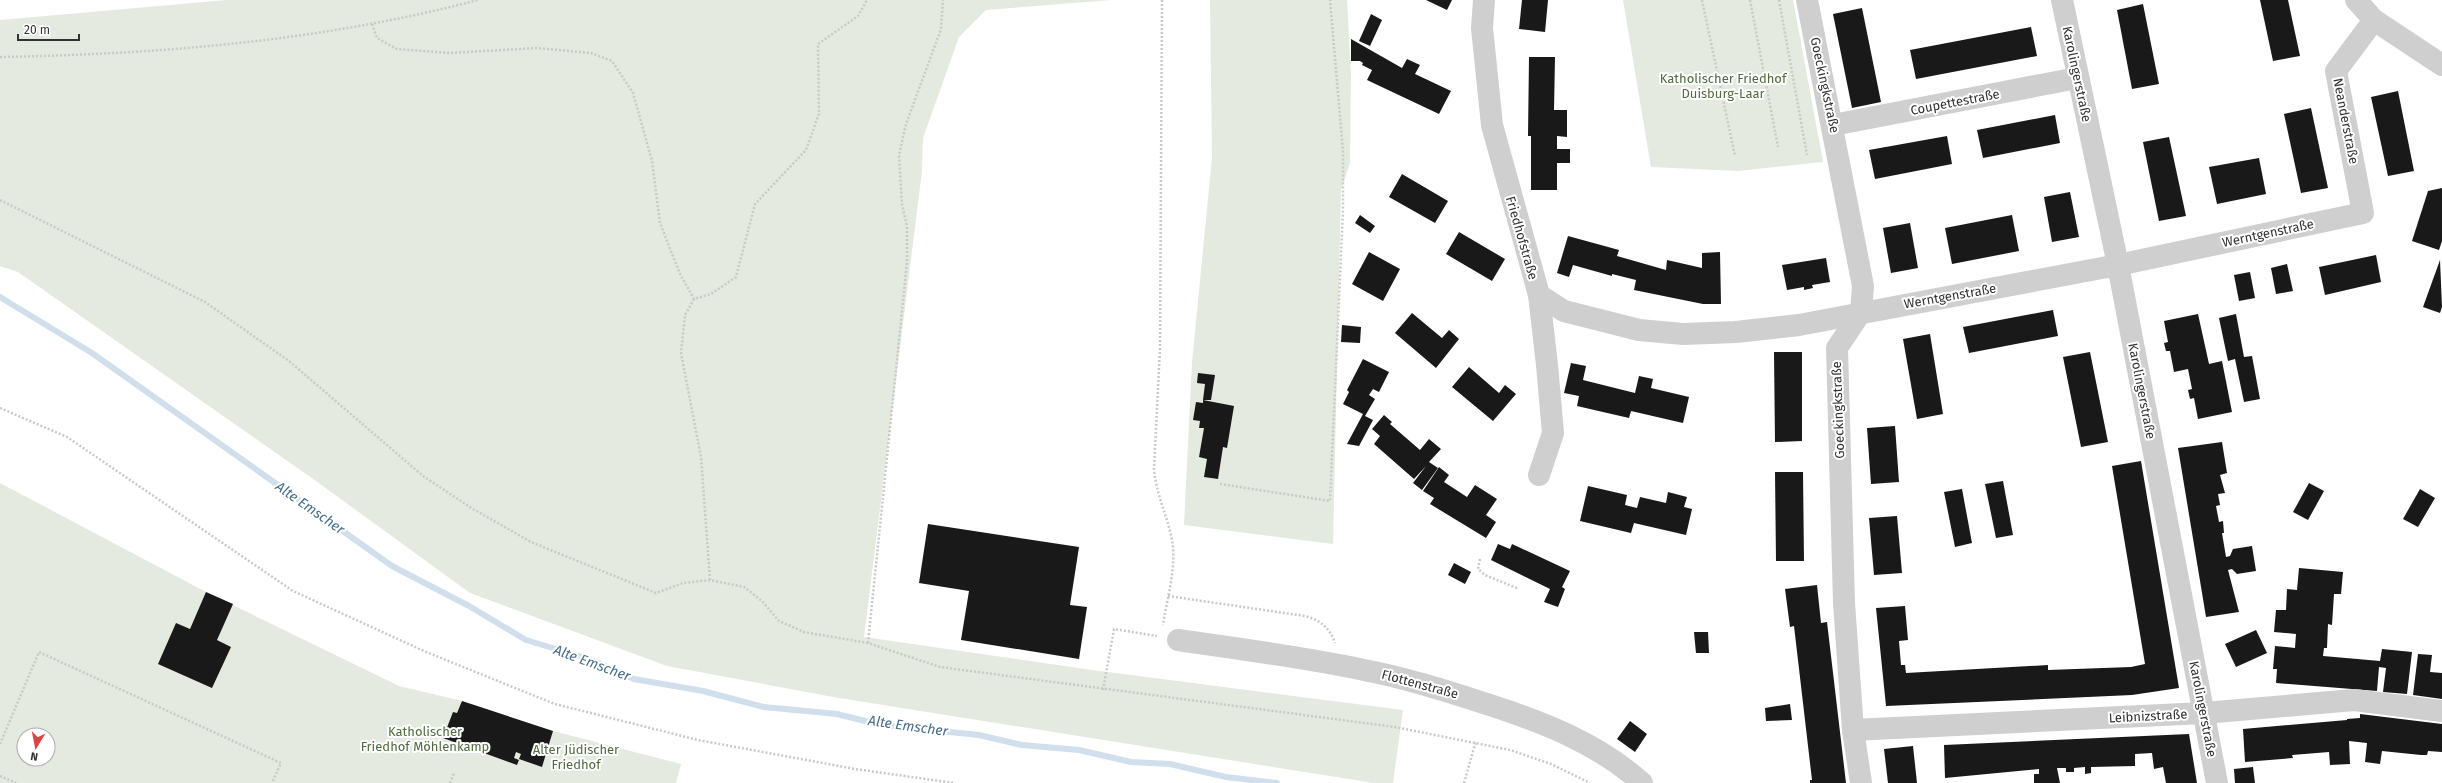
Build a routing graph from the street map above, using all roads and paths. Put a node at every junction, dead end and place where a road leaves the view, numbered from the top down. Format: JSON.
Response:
{"nodes":[{"id":1,"x":478,"y":0,"type":"edge"},
{"id":2,"x":867,"y":0,"type":"edge"},
{"id":3,"x":943,"y":0,"type":"edge"},
{"id":4,"x":1162,"y":0,"type":"edge"},
{"id":5,"x":1330,"y":0,"type":"edge"},
{"id":6,"x":1484,"y":0,"type":"edge"},
{"id":7,"x":1702,"y":0,"type":"edge"},
{"id":8,"x":1750,"y":0,"type":"edge"},
{"id":9,"x":1779,"y":0,"type":"edge"},
{"id":10,"x":1807,"y":0,"type":"edge"},
{"id":11,"x":2062,"y":0,"type":"edge"},
{"id":12,"x":2356,"y":0,"type":"edge"},
{"id":13,"x":2374,"y":20,"type":"junction"},
{"id":14,"x":372,"y":24,"type":"junction"},
{"id":15,"x":0,"y":57,"type":"edge"},
{"id":16,"x":2442,"y":65,"type":"edge"},
{"id":17,"x":2077,"y":78,"type":"junction"},
{"id":18,"x":1833,"y":125,"type":"junction"},
{"id":19,"x":1778,"y":147,"type":"dead end"},
{"id":20,"x":1808,"y":155,"type":"dead end"},
{"id":21,"x":1734,"y":156,"type":"dead end"},
{"id":22,"x":0,"y":200,"type":"edge"},
{"id":23,"x":2363,"y":213,"type":"joint"},
{"id":24,"x":2118,"y":265,"type":"junction"},
{"id":25,"x":1539,"y":296,"type":"junction"},
{"id":26,"x":694,"y":299,"type":"junction"},
{"id":27,"x":1861,"y":312,"type":"junction"},
{"id":28,"x":0,"y":408,"type":"edge"},
{"id":29,"x":1539,"y":475,"type":"dead end"},
{"id":30,"x":1220,"y":484,"type":"dead end"},
{"id":31,"x":1480,"y":559,"type":"dead end"},
{"id":32,"x":710,"y":580,"type":"junction"},
{"id":33,"x":1519,"y":589,"type":"dead end"},
{"id":34,"x":1168,"y":596,"type":"junction"},
{"id":35,"x":1167,"y":635,"type":"junction"},
{"id":36,"x":868,"y":643,"type":"junction"},
{"id":37,"x":1336,"y":664,"type":"junction"},
{"id":38,"x":1103,"y":690,"type":"junction"},
{"id":39,"x":2442,"y":711,"type":"edge"},
{"id":40,"x":2204,"y":713,"type":"junction"},
{"id":41,"x":1854,"y":730,"type":"junction"},
{"id":42,"x":1476,"y":741,"type":"junction"},
{"id":43,"x":0,"y":744,"type":"edge"},
{"id":44,"x":454,"y":774,"type":"dead end"},
{"id":45,"x":0,"y":776,"type":"edge"},
{"id":46,"x":16,"y":783,"type":"edge"},
{"id":47,"x":272,"y":783,"type":"edge"},
{"id":48,"x":450,"y":783,"type":"edge"},
{"id":49,"x":954,"y":783,"type":"edge"},
{"id":50,"x":1464,"y":783,"type":"edge"},
{"id":51,"x":1590,"y":783,"type":"edge"},
{"id":52,"x":1642,"y":783,"type":"edge"},
{"id":53,"x":1861,"y":783,"type":"edge"},
{"id":54,"x":2217,"y":783,"type":"edge"}],
"edges":[{"from":1,"to":14,"type":"path"},
{"from":2,"to":26,"type":"path"},
{"from":3,"to":36,"type":"path"},
{"from":4,"to":34,"type":"path"},
{"from":5,"to":30,"type":"path"},
{"from":6,"to":25,"type":"street","name":"Friedhofstraße"},
{"from":7,"to":21,"type":"path"},
{"from":8,"to":19,"type":"path"},
{"from":9,"to":20,"type":"path"},
{"from":10,"to":18,"type":"street","name":"Goeckingkstraße"},
{"from":11,"to":17,"type":"street","name":"Karolingerstraße"},
{"from":12,"to":13,"type":"street"},
{"from":13,"to":16,"type":"street"},
{"from":13,"to":23,"type":"street","name":"Neanderstraße"},
{"from":14,"to":15,"type":"path"},
{"from":14,"to":26,"type":"path"},
{"from":17,"to":18,"type":"street","name":"Coupettestraße"},
{"from":17,"to":24,"type":"street","name":"Karolingerstraße"},
{"from":18,"to":27,"type":"street","name":"Goeckingkstraße"},
{"from":22,"to":32,"type":"path"},
{"from":23,"to":24,"type":"street","name":"Werntgenstraße"},
{"from":24,"to":27,"type":"street","name":"Werntgenstraße"},
{"from":24,"to":40,"type":"street","name":"Karolingerstraße"},
{"from":25,"to":27,"type":"street","name":"Werntgenstraße"},
{"from":25,"to":29,"type":"street","name":"Friedhofstraße"},
{"from":26,"to":32,"type":"path"},
{"from":27,"to":41,"type":"street","name":"Goeckingkstraße"},
{"from":28,"to":49,"type":"path"},
{"from":31,"to":33,"type":"path"},
{"from":32,"to":36,"type":"path"},
{"from":34,"to":35,"type":"path"},
{"from":34,"to":37,"type":"path"},
{"from":35,"to":37,"type":"street","name":"Flottenstraße"},
{"from":35,"to":38,"type":"path"},
{"from":36,"to":38,"type":"path"},
{"from":37,"to":52,"type":"street","name":"Flottenstraße"},
{"from":38,"to":42,"type":"path"},
{"from":39,"to":40,"type":"street","name":"Leibnizstraße"},
{"from":40,"to":41,"type":"street","name":"Leibnizstraße"},
{"from":40,"to":54,"type":"street","name":"Karolingerstraße"},
{"from":41,"to":53,"type":"street","name":"Goeckingkstraße"},
{"from":42,"to":50,"type":"path"},
{"from":42,"to":51,"type":"path"},
{"from":43,"to":47,"type":"path"},
{"from":44,"to":48,"type":"path"},
{"from":45,"to":46,"type":"path"}]}
